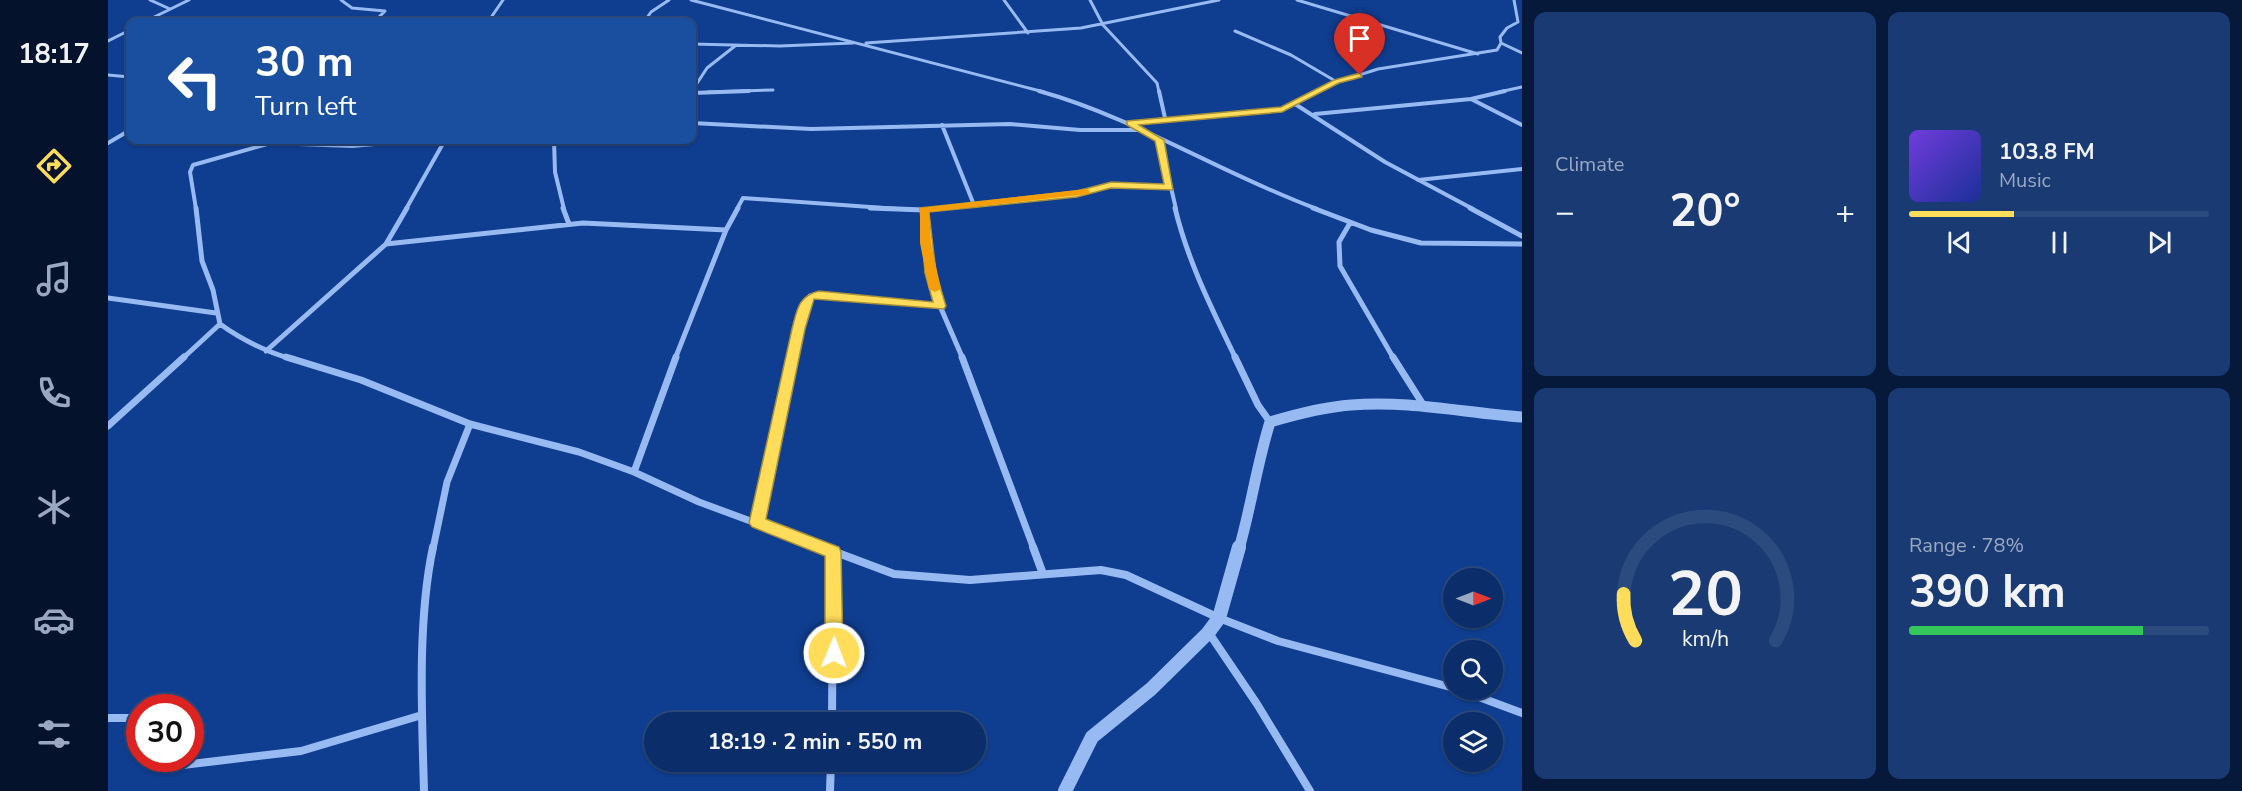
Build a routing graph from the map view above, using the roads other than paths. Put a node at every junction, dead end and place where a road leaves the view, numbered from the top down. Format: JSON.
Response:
{"nodes":[{"id":1,"x":150,"y":0,"type":"edge"},
{"id":2,"x":189,"y":0,"type":"edge"},
{"id":3,"x":340,"y":0,"type":"edge"},
{"id":4,"x":503,"y":0,"type":"edge"},
{"id":5,"x":669,"y":0,"type":"edge"},
{"id":6,"x":691,"y":0,"type":"edge"},
{"id":7,"x":1004,"y":0,"type":"edge"},
{"id":8,"x":1090,"y":0,"type":"edge"},
{"id":9,"x":1219,"y":0,"type":"edge"},
{"id":10,"x":1297,"y":0,"type":"edge"},
{"id":11,"x":1514,"y":0,"type":"edge"},
{"id":12,"x":170,"y":9,"type":"junction"},
{"id":13,"x":152,"y":18,"type":"edge"},
{"id":14,"x":378,"y":18,"type":"edge"},
{"id":15,"x":491,"y":18,"type":"edge"},
{"id":16,"x":647,"y":18,"type":"edge"},
{"id":17,"x":1520,"y":22,"type":"edge"},
{"id":18,"x":1103,"y":25,"type":"junction"},
{"id":19,"x":1235,"y":31,"type":"dead end"},
{"id":20,"x":126,"y":32,"type":"edge"},
{"id":21,"x":1028,"y":33,"type":"junction"},
{"id":22,"x":108,"y":41,"type":"edge"},
{"id":23,"x":858,"y":43,"type":"junction"},
{"id":24,"x":1501,"y":43,"type":"junction"},
{"id":25,"x":696,"y":44,"type":"edge"},
{"id":26,"x":736,"y":46,"type":"junction"},
{"id":27,"x":1446,"y":46,"type":"junction"},
{"id":28,"x":1497,"y":50,"type":"junction"},
{"id":29,"x":1520,"y":52,"type":"edge"},
{"id":30,"x":1481,"y":55,"type":"junction"},
{"id":31,"x":1433,"y":59,"type":"junction"},
{"id":32,"x":108,"y":75,"type":"edge"},
{"id":33,"x":126,"y":76,"type":"edge"},
{"id":34,"x":1337,"y":82,"type":"junction"},
{"id":35,"x":696,"y":86,"type":"edge"},
{"id":36,"x":1522,"y":87,"type":"edge"},
{"id":37,"x":773,"y":90,"type":"dead end"},
{"id":38,"x":696,"y":92,"type":"edge"},
{"id":39,"x":1471,"y":99,"type":"junction"},
{"id":40,"x":1295,"y":104,"type":"junction"},
{"id":41,"x":1313,"y":114,"type":"junction"},
{"id":42,"x":1165,"y":118,"type":"junction"},
{"id":43,"x":696,"y":123,"type":"edge"},
{"id":44,"x":1130,"y":123,"type":"junction"},
{"id":45,"x":942,"y":125,"type":"junction"},
{"id":46,"x":1522,"y":125,"type":"edge"},
{"id":47,"x":1142,"y":130,"type":"junction"},
{"id":48,"x":126,"y":132,"type":"edge"},
{"id":49,"x":1160,"y":140,"type":"junction"},
{"id":50,"x":108,"y":143,"type":"edge"},
{"id":51,"x":255,"y":144,"type":"edge"},
{"id":52,"x":317,"y":144,"type":"edge"},
{"id":53,"x":375,"y":144,"type":"edge"},
{"id":54,"x":443,"y":144,"type":"edge"},
{"id":55,"x":554,"y":144,"type":"edge"},
{"id":56,"x":1522,"y":169,"type":"edge"},
{"id":57,"x":1416,"y":180,"type":"junction"},
{"id":58,"x":1169,"y":188,"type":"junction"},
{"id":59,"x":974,"y":205,"type":"junction"},
{"id":60,"x":924,"y":210,"type":"junction"},
{"id":61,"x":569,"y":224,"type":"junction"},
{"id":62,"x":1350,"y":224,"type":"junction"},
{"id":63,"x":726,"y":230,"type":"junction"},
{"id":64,"x":1522,"y":236,"type":"edge"},
{"id":65,"x":386,"y":244,"type":"junction"},
{"id":66,"x":1522,"y":244,"type":"edge"},
{"id":67,"x":108,"y":298,"type":"edge"},
{"id":68,"x":940,"y":306,"type":"junction"},
{"id":69,"x":216,"y":313,"type":"junction"},
{"id":70,"x":220,"y":324,"type":"junction"},
{"id":71,"x":266,"y":351,"type":"junction"},
{"id":72,"x":1424,"y":406,"type":"junction"},
{"id":73,"x":1522,"y":417,"type":"edge"},
{"id":74,"x":1270,"y":422,"type":"junction"},
{"id":75,"x":470,"y":424,"type":"junction"},
{"id":76,"x":108,"y":426,"type":"edge"},
{"id":77,"x":634,"y":472,"type":"junction"},
{"id":78,"x":758,"y":523,"type":"junction"},
{"id":79,"x":833,"y":552,"type":"junction"},
{"id":80,"x":1043,"y":574,"type":"junction"},
{"id":81,"x":1219,"y":618,"type":"junction"},
{"id":82,"x":1209,"y":633,"type":"junction"},
{"id":83,"x":1443,"y":685,"type":"edge"},
{"id":84,"x":1487,"y":700,"type":"edge"},
{"id":85,"x":832,"y":712,"type":"edge"},
{"id":86,"x":1522,"y":713,"type":"edge"},
{"id":87,"x":422,"y":715,"type":"junction"},
{"id":88,"x":108,"y":718,"type":"edge"},
{"id":89,"x":126,"y":718,"type":"edge"},
{"id":90,"x":204,"y":762,"type":"edge"},
{"id":91,"x":831,"y":772,"type":"edge"},
{"id":92,"x":424,"y":791,"type":"edge"},
{"id":93,"x":830,"y":791,"type":"edge"},
{"id":94,"x":1065,"y":791,"type":"edge"},
{"id":95,"x":1310,"y":791,"type":"edge"}],
"edges":[{"from":1,"to":12,"type":"street"},
{"from":2,"to":12,"type":"street"},
{"from":3,"to":14,"type":"street"},
{"from":4,"to":15,"type":"street"},
{"from":5,"to":16,"type":"street"},
{"from":6,"to":23,"type":"street"},
{"from":7,"to":21,"type":"street"},
{"from":8,"to":18,"type":"street"},
{"from":9,"to":18,"type":"street"},
{"from":10,"to":27,"type":"street"},
{"from":11,"to":17,"type":"street"},
{"from":12,"to":13,"type":"street"},
{"from":17,"to":24,"type":"street"},
{"from":18,"to":21,"type":"street"},
{"from":18,"to":42,"type":"street"},
{"from":19,"to":34,"type":"street"},
{"from":20,"to":22,"type":"street"},
{"from":21,"to":23,"type":"street"},
{"from":23,"to":26,"type":"street"},
{"from":23,"to":44,"type":"street"},
{"from":24,"to":28,"type":"street"},
{"from":24,"to":29,"type":"street"},
{"from":25,"to":26,"type":"street"},
{"from":26,"to":35,"type":"street"},
{"from":27,"to":30,"type":"street"},
{"from":27,"to":31,"type":"street"},
{"from":28,"to":29,"type":"street"},
{"from":28,"to":30,"type":"street"},
{"from":30,"to":31,"type":"street"},
{"from":31,"to":34,"type":"street"},
{"from":32,"to":33,"type":"street"},
{"from":34,"to":40,"type":"street"},
{"from":36,"to":39,"type":"street"},
{"from":37,"to":38,"type":"street"},
{"from":39,"to":41,"type":"street"},
{"from":39,"to":46,"type":"street"},
{"from":40,"to":41,"type":"street"},
{"from":40,"to":42,"type":"street"},
{"from":41,"to":57,"type":"street"},
{"from":42,"to":44,"type":"street"},
{"from":43,"to":45,"type":"street"},
{"from":44,"to":47,"type":"street"},
{"from":45,"to":47,"type":"street"},
{"from":45,"to":59,"type":"street"},
{"from":47,"to":49,"type":"street"},
{"from":48,"to":50,"type":"street"},
{"from":49,"to":58,"type":"street"},
{"from":49,"to":62,"type":"street"},
{"from":51,"to":69,"type":"street"},
{"from":52,"to":53,"type":"street"},
{"from":54,"to":65,"type":"street"},
{"from":55,"to":61,"type":"street"},
{"from":56,"to":57,"type":"street"},
{"from":57,"to":64,"type":"street"},
{"from":58,"to":59,"type":"street"},
{"from":58,"to":74,"type":"street"},
{"from":59,"to":60,"type":"street"},
{"from":60,"to":63,"type":"street"},
{"from":60,"to":68,"type":"street"},
{"from":61,"to":63,"type":"street"},
{"from":61,"to":65,"type":"street"},
{"from":62,"to":66,"type":"street"},
{"from":62,"to":72,"type":"street"},
{"from":63,"to":77,"type":"street"},
{"from":65,"to":71,"type":"street"},
{"from":67,"to":69,"type":"street"},
{"from":68,"to":78,"type":"street"},
{"from":68,"to":80,"type":"street"},
{"from":69,"to":70,"type":"street"},
{"from":70,"to":71,"type":"street"},
{"from":70,"to":76,"type":"street"},
{"from":71,"to":75,"type":"street"},
{"from":72,"to":73,"type":"street"},
{"from":72,"to":74,"type":"street"},
{"from":74,"to":81,"type":"street"},
{"from":75,"to":77,"type":"street"},
{"from":75,"to":87,"type":"street"},
{"from":77,"to":78,"type":"street"},
{"from":78,"to":79,"type":"street"},
{"from":79,"to":80,"type":"street"},
{"from":79,"to":85,"type":"street"},
{"from":80,"to":81,"type":"street"},
{"from":81,"to":82,"type":"street"},
{"from":81,"to":83,"type":"street"},
{"from":82,"to":94,"type":"street"},
{"from":82,"to":95,"type":"street"},
{"from":84,"to":86,"type":"street"},
{"from":87,"to":90,"type":"street"},
{"from":87,"to":92,"type":"street"},
{"from":88,"to":89,"type":"street"},
{"from":91,"to":93,"type":"street"}]}
